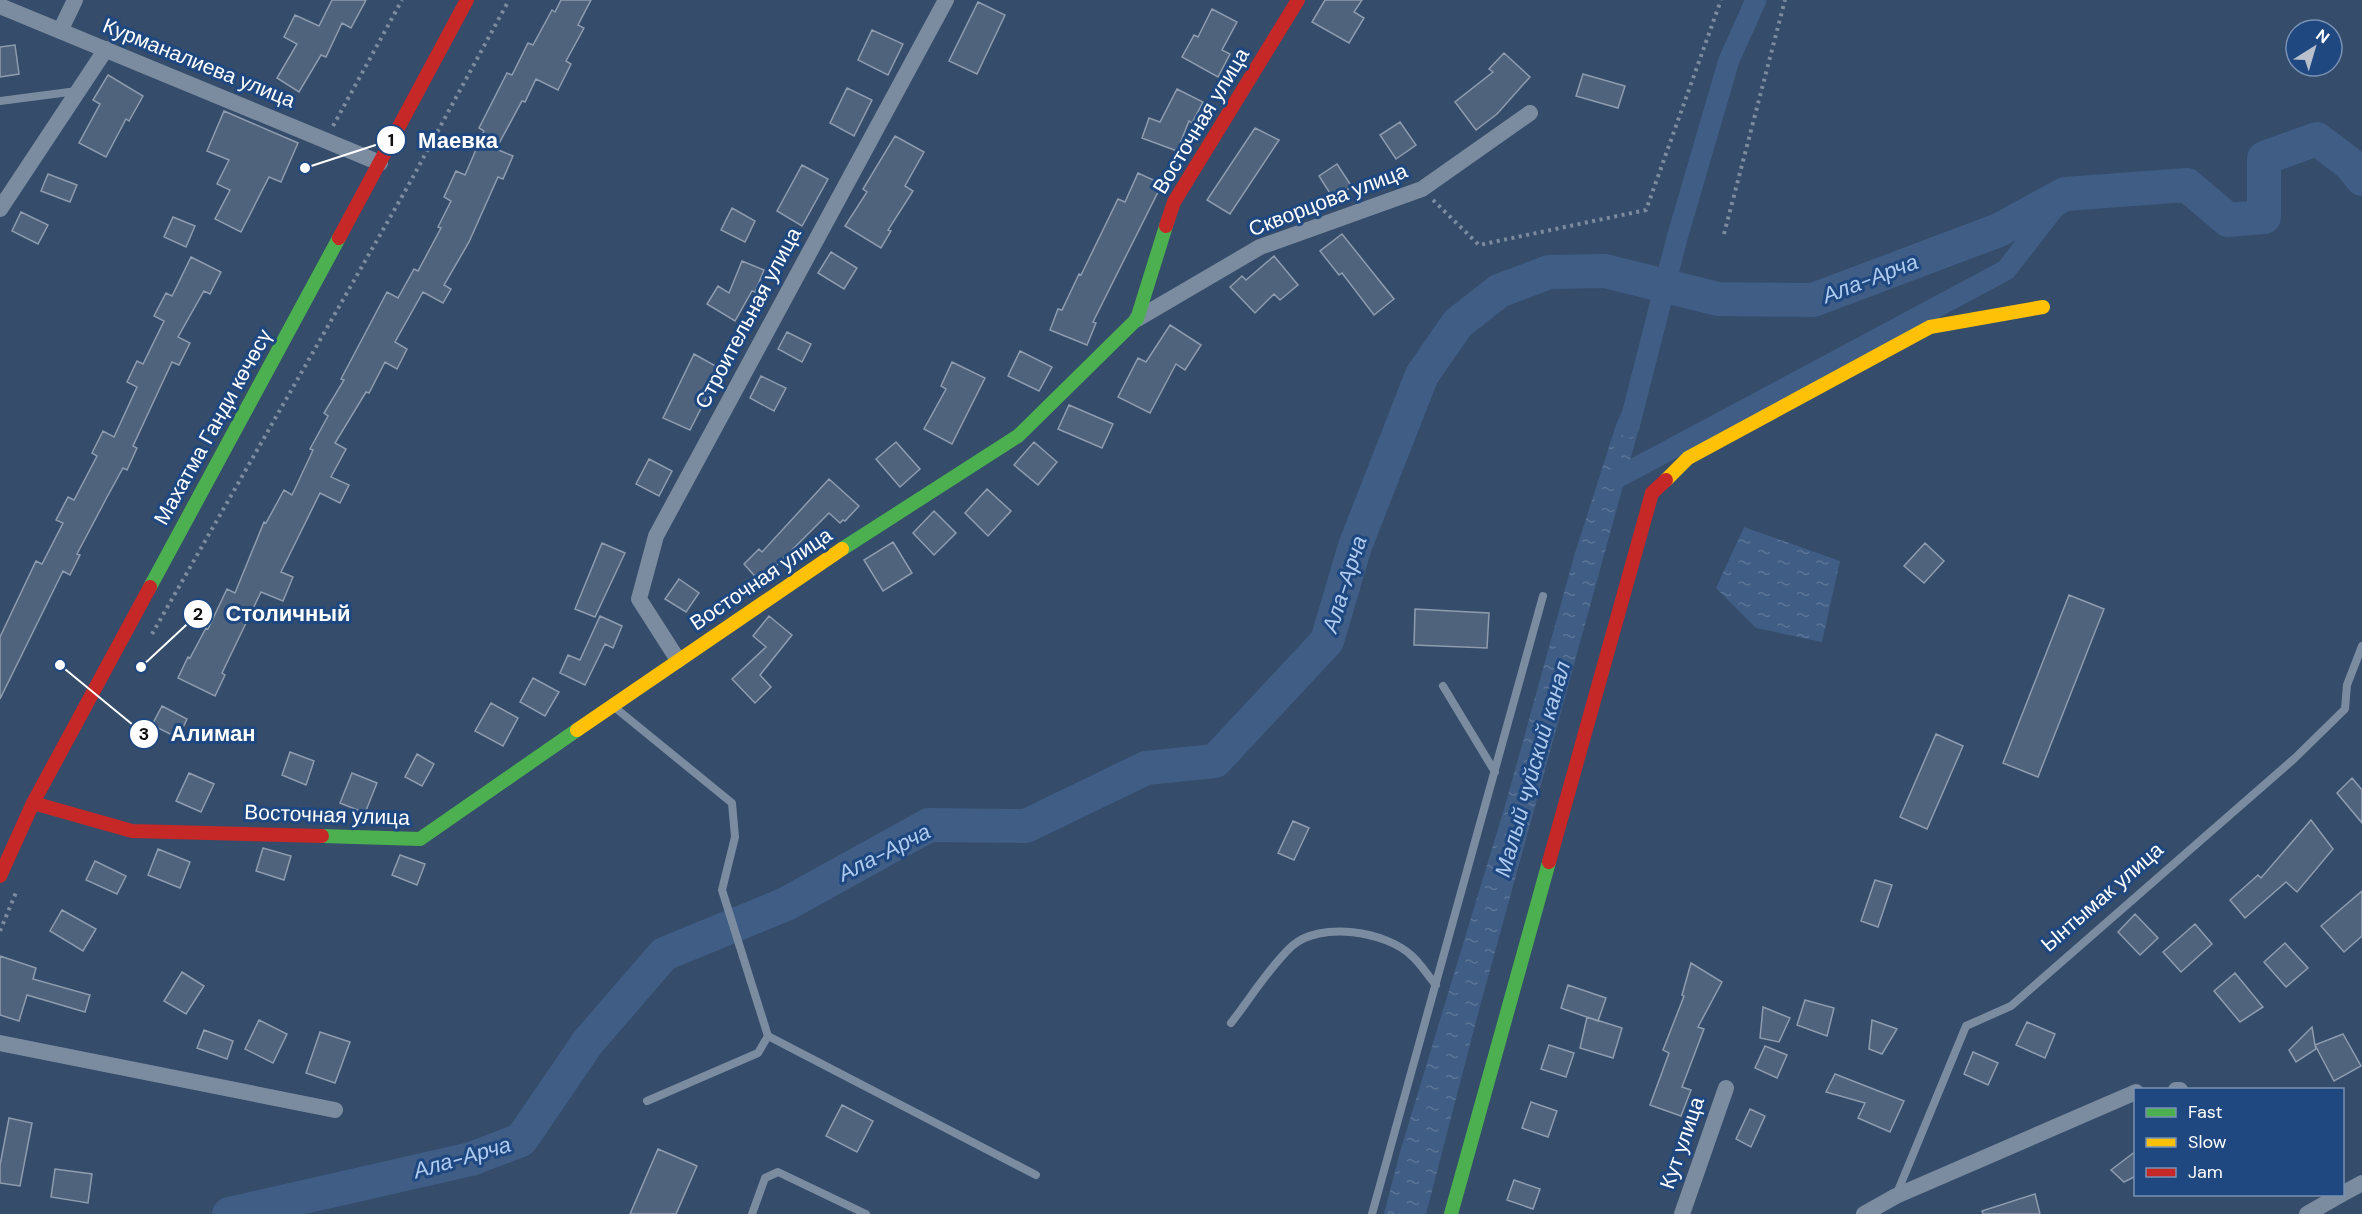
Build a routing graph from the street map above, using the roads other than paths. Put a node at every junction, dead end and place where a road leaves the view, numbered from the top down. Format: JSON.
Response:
{"nodes":[{"id":1,"x":75,"y":0,"type":"edge"},
{"id":2,"x":467,"y":0,"type":"edge"},
{"id":3,"x":946,"y":0,"type":"edge"},
{"id":4,"x":1298,"y":0,"type":"edge"},
{"id":5,"x":0,"y":6,"type":"edge"},
{"id":6,"x":60,"y":31,"type":"junction"},
{"id":7,"x":106,"y":50,"type":"junction"},
{"id":8,"x":78,"y":91,"type":"junction"},
{"id":9,"x":0,"y":101,"type":"edge"},
{"id":10,"x":1530,"y":113,"type":"dead end"},
{"id":11,"x":380,"y":163,"type":"junction"},
{"id":12,"x":0,"y":209,"type":"edge"},
{"id":13,"x":2043,"y":308,"type":"dead end"},
{"id":14,"x":1137,"y":319,"type":"junction"},
{"id":15,"x":1543,"y":596,"type":"dead end"},
{"id":16,"x":2362,"y":646,"type":"edge"},
{"id":17,"x":678,"y":660,"type":"junction"},
{"id":18,"x":1443,"y":686,"type":"dead end"},
{"id":19,"x":613,"y":705,"type":"junction"},
{"id":20,"x":1495,"y":772,"type":"junction"},
{"id":21,"x":33,"y":803,"type":"junction"},
{"id":22,"x":0,"y":876,"type":"edge"},
{"id":23,"x":1436,"y":985,"type":"junction"},
{"id":24,"x":1231,"y":1023,"type":"dead end"},
{"id":25,"x":768,"y":1036,"type":"junction"},
{"id":26,"x":0,"y":1043,"type":"edge"},
{"id":27,"x":1726,"y":1088,"type":"dead end"},
{"id":28,"x":2134,"y":1093,"type":"edge"},
{"id":29,"x":647,"y":1101,"type":"dead end"},
{"id":30,"x":335,"y":1110,"type":"dead end"},
{"id":31,"x":1036,"y":1175,"type":"dead end"},
{"id":32,"x":2362,"y":1183,"type":"edge"},
{"id":33,"x":2344,"y":1193,"type":"edge"},
{"id":34,"x":1896,"y":1196,"type":"junction"},
{"id":35,"x":2338,"y":1196,"type":"edge"},
{"id":36,"x":752,"y":1214,"type":"edge"},
{"id":37,"x":866,"y":1214,"type":"edge"},
{"id":38,"x":1372,"y":1214,"type":"edge"},
{"id":39,"x":1451,"y":1214,"type":"edge"},
{"id":40,"x":1682,"y":1214,"type":"edge"},
{"id":41,"x":1864,"y":1214,"type":"edge"},
{"id":42,"x":2307,"y":1214,"type":"edge"}],
"edges":[{"from":1,"to":6,"type":"street"},
{"from":2,"to":11,"type":"street","name":"Махатма Ганди көчөсү"},
{"from":3,"to":17,"type":"street","name":"Строительная улица"},
{"from":4,"to":14,"type":"street","name":"Восточная улица"},
{"from":5,"to":6,"type":"street","name":"Курманалиева улица"},
{"from":6,"to":7,"type":"street","name":"Курманалиева улица"},
{"from":7,"to":8,"type":"street"},
{"from":7,"to":11,"type":"street","name":"Курманалиева улица"},
{"from":8,"to":9,"type":"lane"},
{"from":8,"to":12,"type":"street"},
{"from":10,"to":14,"type":"street","name":"Скворцова улица"},
{"from":11,"to":21,"type":"street","name":"Махатма Ганди көчөсү"},
{"from":13,"to":39,"type":"street"},
{"from":14,"to":17,"type":"street","name":"Восточная улица"},
{"from":15,"to":20,"type":"lane"},
{"from":16,"to":34,"type":"lane","name":"Ынтымак улица"},
{"from":17,"to":19,"type":"street","name":"Восточная улица"},
{"from":18,"to":20,"type":"lane"},
{"from":19,"to":21,"type":"street","name":"Восточная улица"},
{"from":19,"to":25,"type":"lane"},
{"from":20,"to":23,"type":"lane"},
{"from":21,"to":22,"type":"street","name":"Махатма Ганди көчөсү"},
{"from":23,"to":24,"type":"lane"},
{"from":23,"to":38,"type":"lane"},
{"from":25,"to":29,"type":"lane"},
{"from":25,"to":31,"type":"lane"},
{"from":26,"to":30,"type":"street"},
{"from":27,"to":40,"type":"street","name":"Кут улица"},
{"from":28,"to":34,"type":"street"},
{"from":32,"to":33,"type":"street"},
{"from":34,"to":41,"type":"street"},
{"from":35,"to":42,"type":"street"},
{"from":36,"to":37,"type":"lane"}]}
